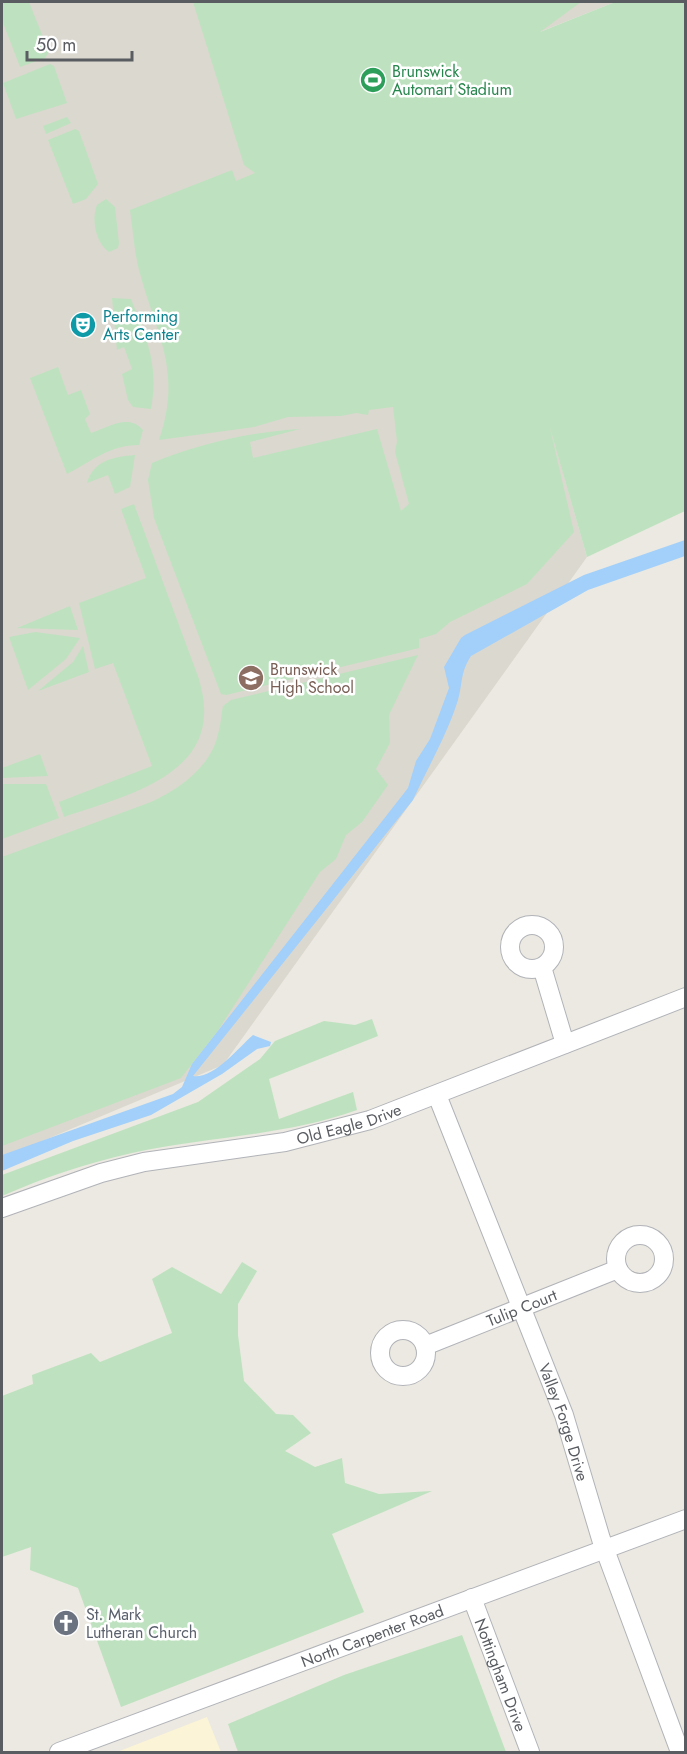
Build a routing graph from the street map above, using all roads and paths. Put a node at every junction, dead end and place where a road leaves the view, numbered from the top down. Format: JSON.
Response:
{"nodes":[{"id":1,"x":543,"y":967,"type":"dead end"},
{"id":2,"x":686,"y":997,"type":"edge"},
{"id":3,"x":565,"y":1044,"type":"junction"},
{"id":4,"x":437,"y":1095,"type":"junction"},
{"id":5,"x":2,"y":1208,"type":"edge"},
{"id":6,"x":618,"y":1269,"type":"dead end"},
{"id":7,"x":521,"y":1308,"type":"junction"},
{"id":8,"x":425,"y":1346,"type":"dead end"},
{"id":9,"x":686,"y":1519,"type":"edge"},
{"id":10,"x":605,"y":1549,"type":"junction"},
{"id":11,"x":472,"y":1598,"type":"junction"},
{"id":12,"x":59,"y":1752,"type":"edge"},
{"id":13,"x":530,"y":1752,"type":"edge"},
{"id":14,"x":680,"y":1752,"type":"edge"}],
"edges":[{"from":1,"to":3,"type":"street"},
{"from":2,"to":3,"type":"street","name":"Old Eagle Drive"},
{"from":3,"to":4,"type":"street","name":"Old Eagle Drive"},
{"from":4,"to":5,"type":"street","name":"Old Eagle Drive"},
{"from":4,"to":7,"type":"street","name":"Valley Forge Drive"},
{"from":6,"to":7,"type":"street","name":"Tulip Court"},
{"from":7,"to":8,"type":"street","name":"Tulip Court"},
{"from":7,"to":10,"type":"street","name":"Valley Forge Drive"},
{"from":9,"to":10,"type":"street","name":"North Carpenter Road"},
{"from":10,"to":11,"type":"street","name":"North Carpenter Road"},
{"from":10,"to":14,"type":"street","name":"Valley Forge Drive"},
{"from":11,"to":12,"type":"street","name":"North Carpenter Road"},
{"from":11,"to":13,"type":"street","name":"Nottingham Drive"}]}
